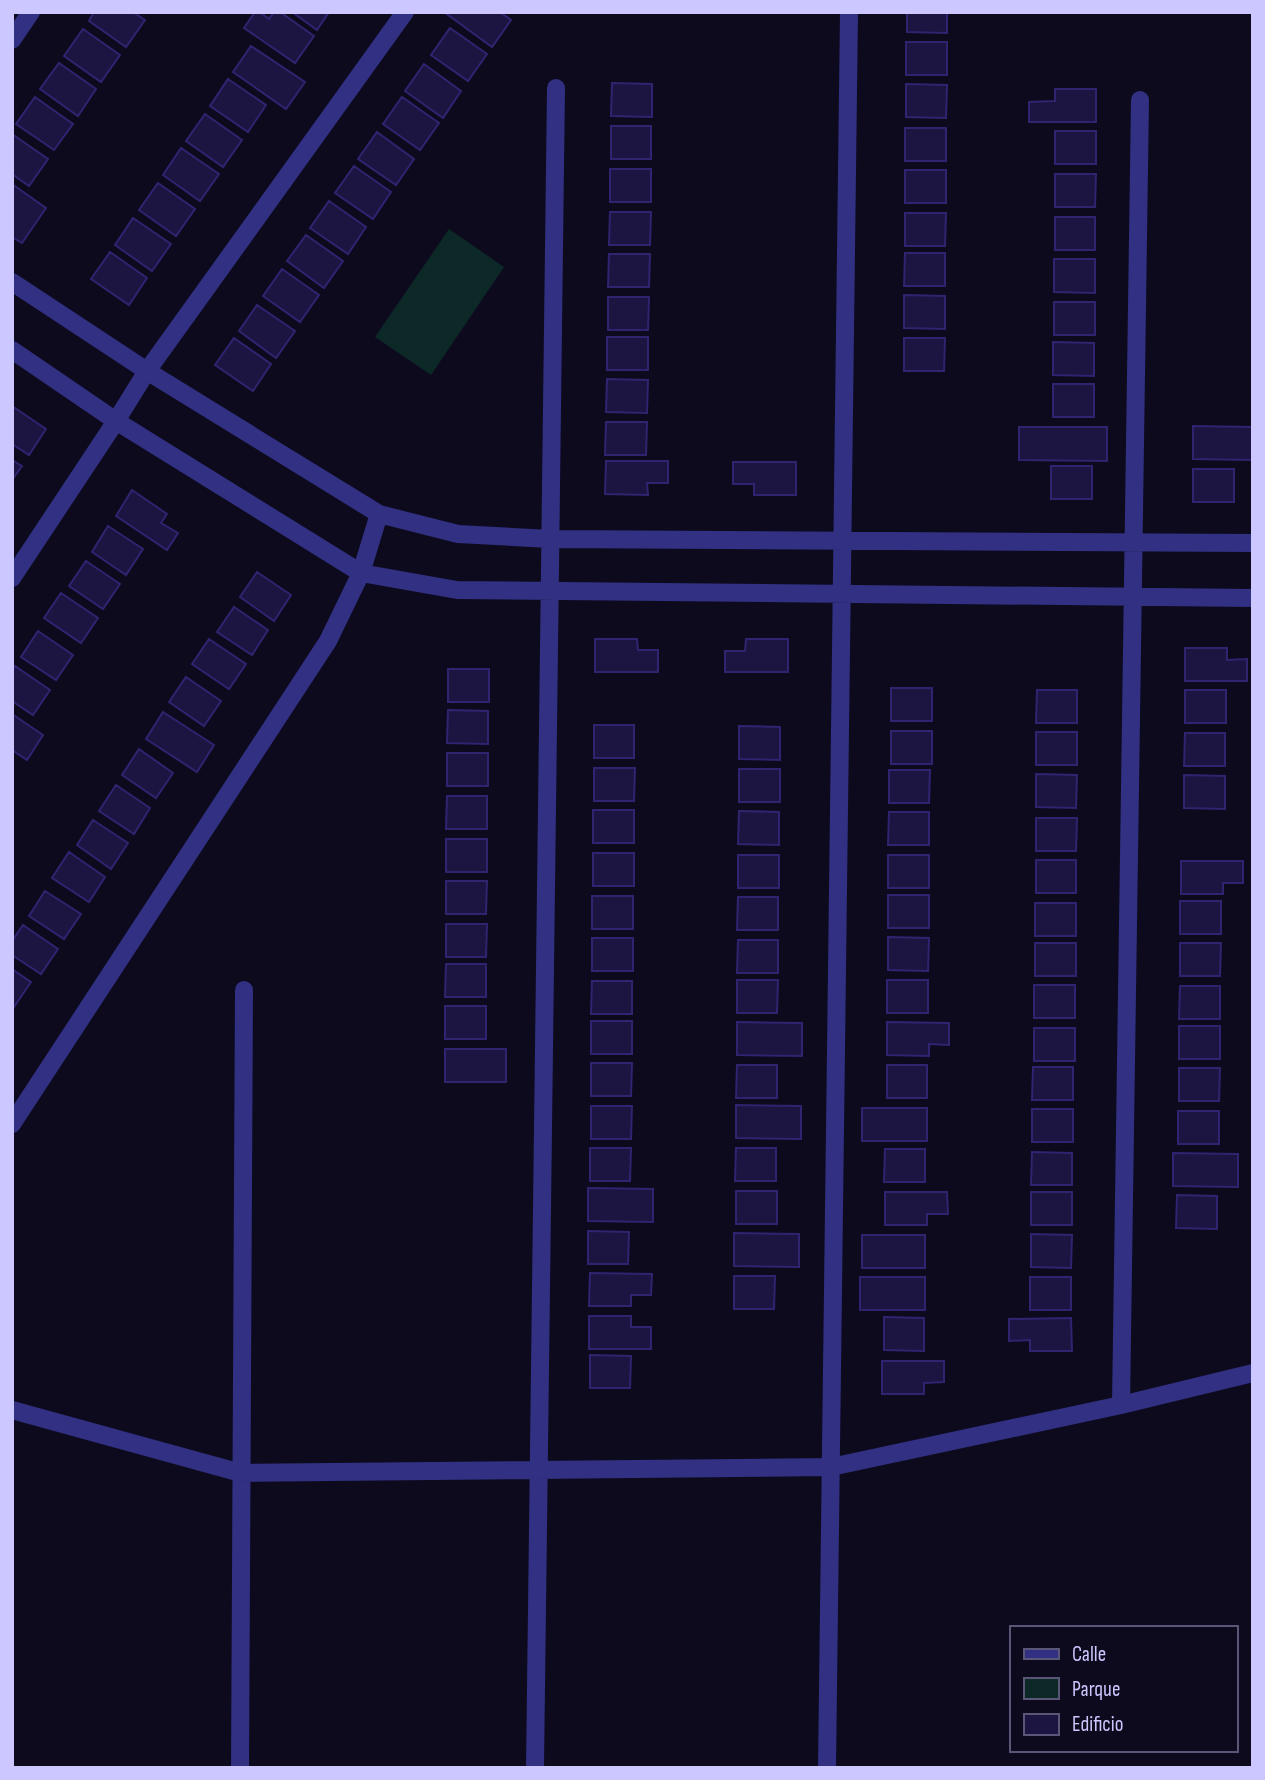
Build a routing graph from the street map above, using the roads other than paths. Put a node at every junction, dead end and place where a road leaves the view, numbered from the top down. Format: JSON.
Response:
{"nodes":[{"id":1,"x":32,"y":12,"type":"edge"},
{"id":2,"x":405,"y":12,"type":"edge"},
{"id":3,"x":849,"y":12,"type":"edge"},
{"id":4,"x":12,"y":40,"type":"edge"},
{"id":5,"x":556,"y":88,"type":"dead end"},
{"id":6,"x":1140,"y":100,"type":"dead end"},
{"id":7,"x":12,"y":282,"type":"edge"},
{"id":8,"x":12,"y":349,"type":"edge"},
{"id":9,"x":147,"y":371,"type":"junction"},
{"id":10,"x":116,"y":421,"type":"junction"},
{"id":11,"x":379,"y":514,"type":"junction"},
{"id":12,"x":550,"y":539,"type":"junction"},
{"id":13,"x":842,"y":541,"type":"junction"},
{"id":14,"x":1133,"y":543,"type":"junction"},
{"id":15,"x":1253,"y":544,"type":"edge"},
{"id":16,"x":361,"y":573,"type":"junction"},
{"id":17,"x":12,"y":578,"type":"edge"},
{"id":18,"x":550,"y":590,"type":"junction"},
{"id":19,"x":842,"y":594,"type":"junction"},
{"id":20,"x":1132,"y":597,"type":"junction"},
{"id":21,"x":1253,"y":598,"type":"edge"},
{"id":22,"x":244,"y":990,"type":"dead end"},
{"id":23,"x":12,"y":1124,"type":"edge"},
{"id":24,"x":1253,"y":1373,"type":"edge"},
{"id":25,"x":1121,"y":1405,"type":"junction"},
{"id":26,"x":12,"y":1410,"type":"edge"},
{"id":27,"x":831,"y":1467,"type":"junction"},
{"id":28,"x":538,"y":1470,"type":"junction"},
{"id":29,"x":242,"y":1473,"type":"junction"},
{"id":30,"x":240,"y":1768,"type":"edge"},
{"id":31,"x":535,"y":1768,"type":"edge"},
{"id":32,"x":827,"y":1768,"type":"edge"}],
"edges":[{"from":1,"to":4,"type":"street"},
{"from":2,"to":9,"type":"street"},
{"from":3,"to":13,"type":"street"},
{"from":5,"to":12,"type":"street"},
{"from":6,"to":14,"type":"street"},
{"from":7,"to":9,"type":"street"},
{"from":8,"to":10,"type":"street"},
{"from":9,"to":10,"type":"street"},
{"from":9,"to":11,"type":"street"},
{"from":10,"to":16,"type":"street"},
{"from":10,"to":17,"type":"street"},
{"from":11,"to":12,"type":"street"},
{"from":11,"to":16,"type":"street"},
{"from":12,"to":13,"type":"street"},
{"from":12,"to":18,"type":"street"},
{"from":13,"to":14,"type":"street"},
{"from":13,"to":19,"type":"street"},
{"from":14,"to":15,"type":"street"},
{"from":14,"to":20,"type":"street"},
{"from":16,"to":18,"type":"street"},
{"from":16,"to":23,"type":"street"},
{"from":18,"to":19,"type":"street"},
{"from":18,"to":28,"type":"street"},
{"from":19,"to":20,"type":"street"},
{"from":19,"to":27,"type":"street"},
{"from":20,"to":21,"type":"street"},
{"from":20,"to":25,"type":"street"},
{"from":22,"to":29,"type":"street"},
{"from":24,"to":25,"type":"street"},
{"from":25,"to":27,"type":"street"},
{"from":26,"to":29,"type":"street"},
{"from":27,"to":28,"type":"street"},
{"from":27,"to":32,"type":"street"},
{"from":28,"to":29,"type":"street"},
{"from":28,"to":31,"type":"street"},
{"from":29,"to":30,"type":"street"}]}
